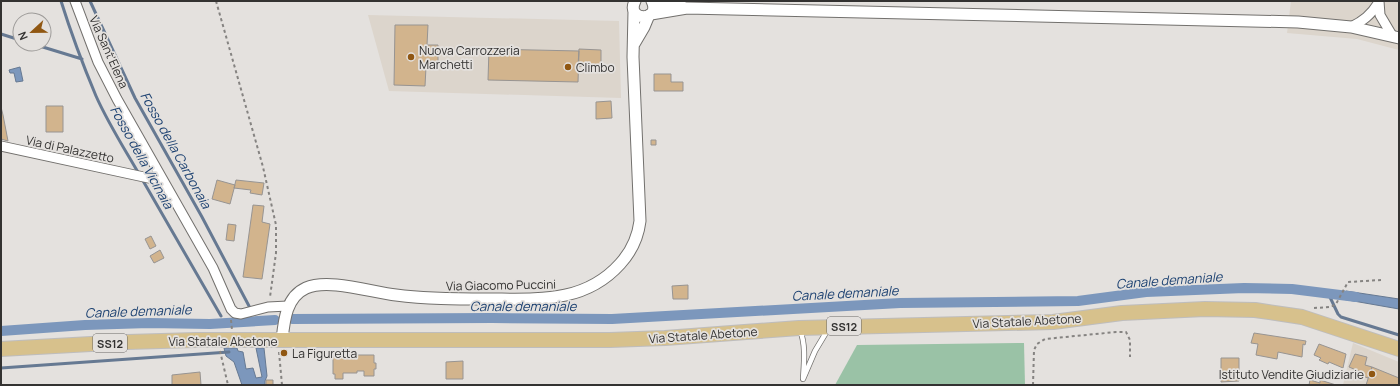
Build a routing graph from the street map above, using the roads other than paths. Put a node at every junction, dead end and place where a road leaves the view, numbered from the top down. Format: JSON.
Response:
{"nodes":[{"id":1,"x":75,"y":1,"type":"edge"},
{"id":2,"x":652,"y":1,"type":"edge"},
{"id":3,"x":658,"y":1,"type":"edge"},
{"id":4,"x":1379,"y":2,"type":"edge"},
{"id":5,"x":634,"y":6,"type":"edge"},
{"id":6,"x":687,"y":8,"type":"junction"},
{"id":7,"x":650,"y":15,"type":"junction"},
{"id":8,"x":1351,"y":27,"type":"junction"},
{"id":9,"x":1396,"y":38,"type":"edge"},
{"id":10,"x":633,"y":44,"type":"junction"},
{"id":11,"x":1,"y":146,"type":"edge"},
{"id":12,"x":158,"y":176,"type":"junction"},
{"id":13,"x":287,"y":309,"type":"junction"},
{"id":14,"x":829,"y":327,"type":"junction"},
{"id":15,"x":799,"y":328,"type":"junction"},
{"id":16,"x":278,"y":339,"type":"junction"},
{"id":17,"x":1,"y":349,"type":"edge"},
{"id":18,"x":1399,"y":349,"type":"edge"},
{"id":19,"x":803,"y":379,"type":"junction"},
{"id":20,"x":801,"y":385,"type":"edge"}],
"edges":[{"from":1,"to":12,"type":"street","name":"Via Sant'Elena"},
{"from":2,"to":7,"type":"street"},
{"from":3,"to":6,"type":"street"},
{"from":4,"to":8,"type":"street"},
{"from":4,"to":9,"type":"street"},
{"from":5,"to":7,"type":"street"},
{"from":5,"to":10,"type":"street","name":"Via Giacomo Puccini"},
{"from":6,"to":7,"type":"street"},
{"from":6,"to":8,"type":"street"},
{"from":7,"to":10,"type":"street"},
{"from":8,"to":9,"type":"street"},
{"from":10,"to":13,"type":"street","name":"Via Giacomo Puccini"},
{"from":11,"to":12,"type":"street","name":"Via di Palazzetto"},
{"from":12,"to":13,"type":"street"},
{"from":13,"to":16,"type":"street"},
{"from":14,"to":15,"type":"main road","name":"Via Statale Abetone","number":"SS12"},
{"from":14,"to":18,"type":"main road","name":"Via Statale Abetone","number":"SS12"},
{"from":14,"to":19,"type":"lane"},
{"from":15,"to":16,"type":"main road","name":"Via Statale Abetone","number":"SS12"},
{"from":15,"to":19,"type":"lane"},
{"from":16,"to":17,"type":"main road","name":"Via Statale Abetone","number":"SS12"},
{"from":19,"to":20,"type":"lane"}]}
